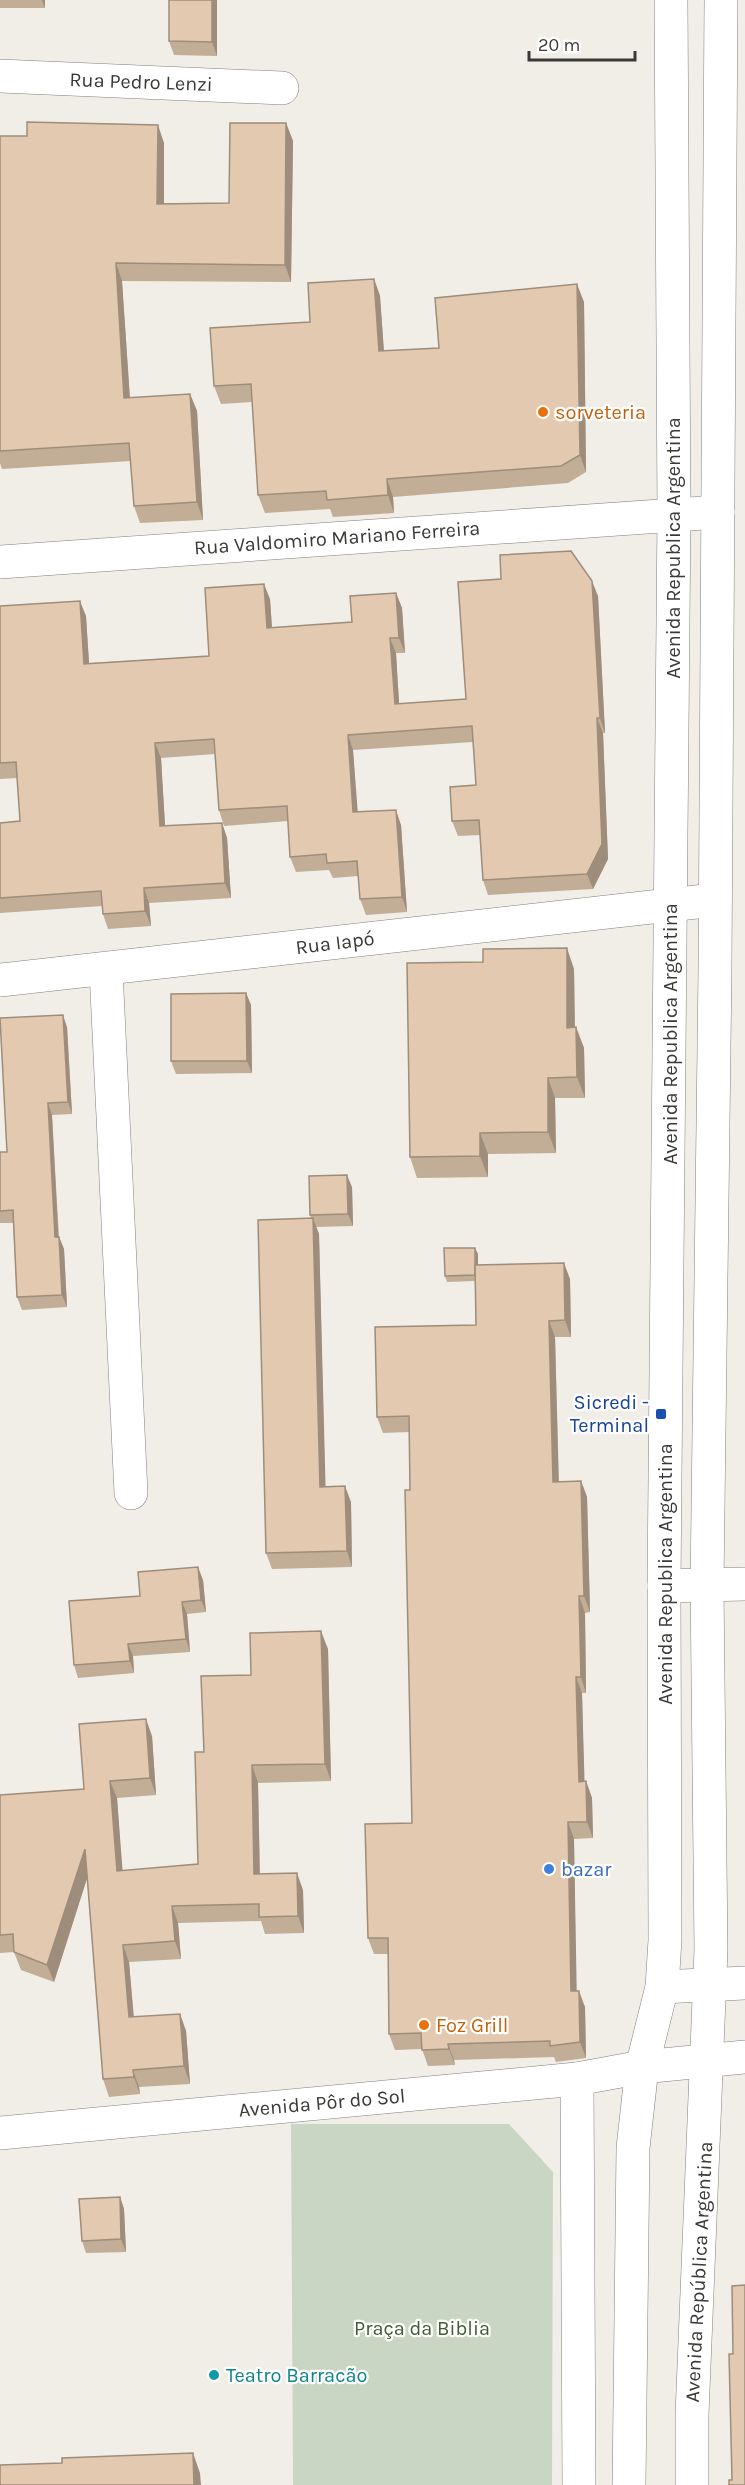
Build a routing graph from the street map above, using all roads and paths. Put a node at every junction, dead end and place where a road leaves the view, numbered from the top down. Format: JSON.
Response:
{"nodes":[{"id":1,"x":670,"y":0,"type":"edge"},
{"id":2,"x":721,"y":0,"type":"edge"},
{"id":3,"x":0,"y":76,"type":"edge"},
{"id":4,"x":282,"y":88,"type":"dead end"},
{"id":5,"x":718,"y":512,"type":"junction"},
{"id":6,"x":674,"y":514,"type":"junction"},
{"id":7,"x":0,"y":562,"type":"edge"},
{"id":8,"x":714,"y":900,"type":"junction"},
{"id":9,"x":671,"y":904,"type":"junction"},
{"id":10,"x":106,"y":970,"type":"junction"},
{"id":11,"x":0,"y":980,"type":"edge"},
{"id":12,"x":131,"y":1493,"type":"dead end"},
{"id":13,"x":745,"y":1584,"type":"edge"},
{"id":14,"x":664,"y":1586,"type":"junction"},
{"id":15,"x":707,"y":1586,"type":"junction"},
{"id":16,"x":745,"y":1983,"type":"edge"},
{"id":17,"x":710,"y":1984,"type":"junction"},
{"id":18,"x":662,"y":1987,"type":"junction"},
{"id":19,"x":745,"y":2057,"type":"edge"},
{"id":20,"x":708,"y":2059,"type":"junction"},
{"id":21,"x":642,"y":2067,"type":"junction"},
{"id":22,"x":577,"y":2079,"type":"junction"},
{"id":23,"x":0,"y":2133,"type":"edge"},
{"id":24,"x":579,"y":2485,"type":"edge"},
{"id":25,"x":629,"y":2485,"type":"edge"},
{"id":26,"x":692,"y":2485,"type":"edge"}],
"edges":[{"from":1,"to":6,"type":"main road","name":"Avenida Republica Argentina"},
{"from":2,"to":5,"type":"main road"},
{"from":3,"to":4,"type":"main road","name":"Rua Pedro Lenzi"},
{"from":5,"to":6,"type":"main road","name":"Rua Valdomiro Mariano Ferreira"},
{"from":5,"to":8,"type":"main road"},
{"from":6,"to":7,"type":"main road","name":"Rua Valdomiro Mariano Ferreira"},
{"from":6,"to":9,"type":"main road","name":"Avenida Republica Argentina"},
{"from":8,"to":9,"type":"main road","name":"Rua Iapó"},
{"from":8,"to":15,"type":"main road"},
{"from":9,"to":10,"type":"main road","name":"Rua Iapó"},
{"from":9,"to":14,"type":"main road","name":"Avenida Republica Argentina"},
{"from":10,"to":11,"type":"main road","name":"Rua Iapó"},
{"from":10,"to":12,"type":"main road"},
{"from":13,"to":15,"type":"main road"},
{"from":14,"to":15,"type":"main road"},
{"from":14,"to":18,"type":"main road","name":"Avenida Republica Argentina"},
{"from":15,"to":17,"type":"main road"},
{"from":16,"to":17,"type":"main road"},
{"from":17,"to":18,"type":"main road"},
{"from":17,"to":20,"type":"main road"},
{"from":18,"to":21,"type":"main road","name":"Avenida Republica Argentina"},
{"from":19,"to":20,"type":"main road","name":"Avenida Pôr do Sol"},
{"from":20,"to":21,"type":"main road","name":"Avenida Pôr do Sol"},
{"from":20,"to":26,"type":"main road","name":"Avenida República Argentina"},
{"from":21,"to":22,"type":"main road","name":"Avenida Pôr do Sol"},
{"from":21,"to":25,"type":"main road"},
{"from":22,"to":23,"type":"main road","name":"Avenida Pôr do Sol"},
{"from":22,"to":24,"type":"main road"}]}
